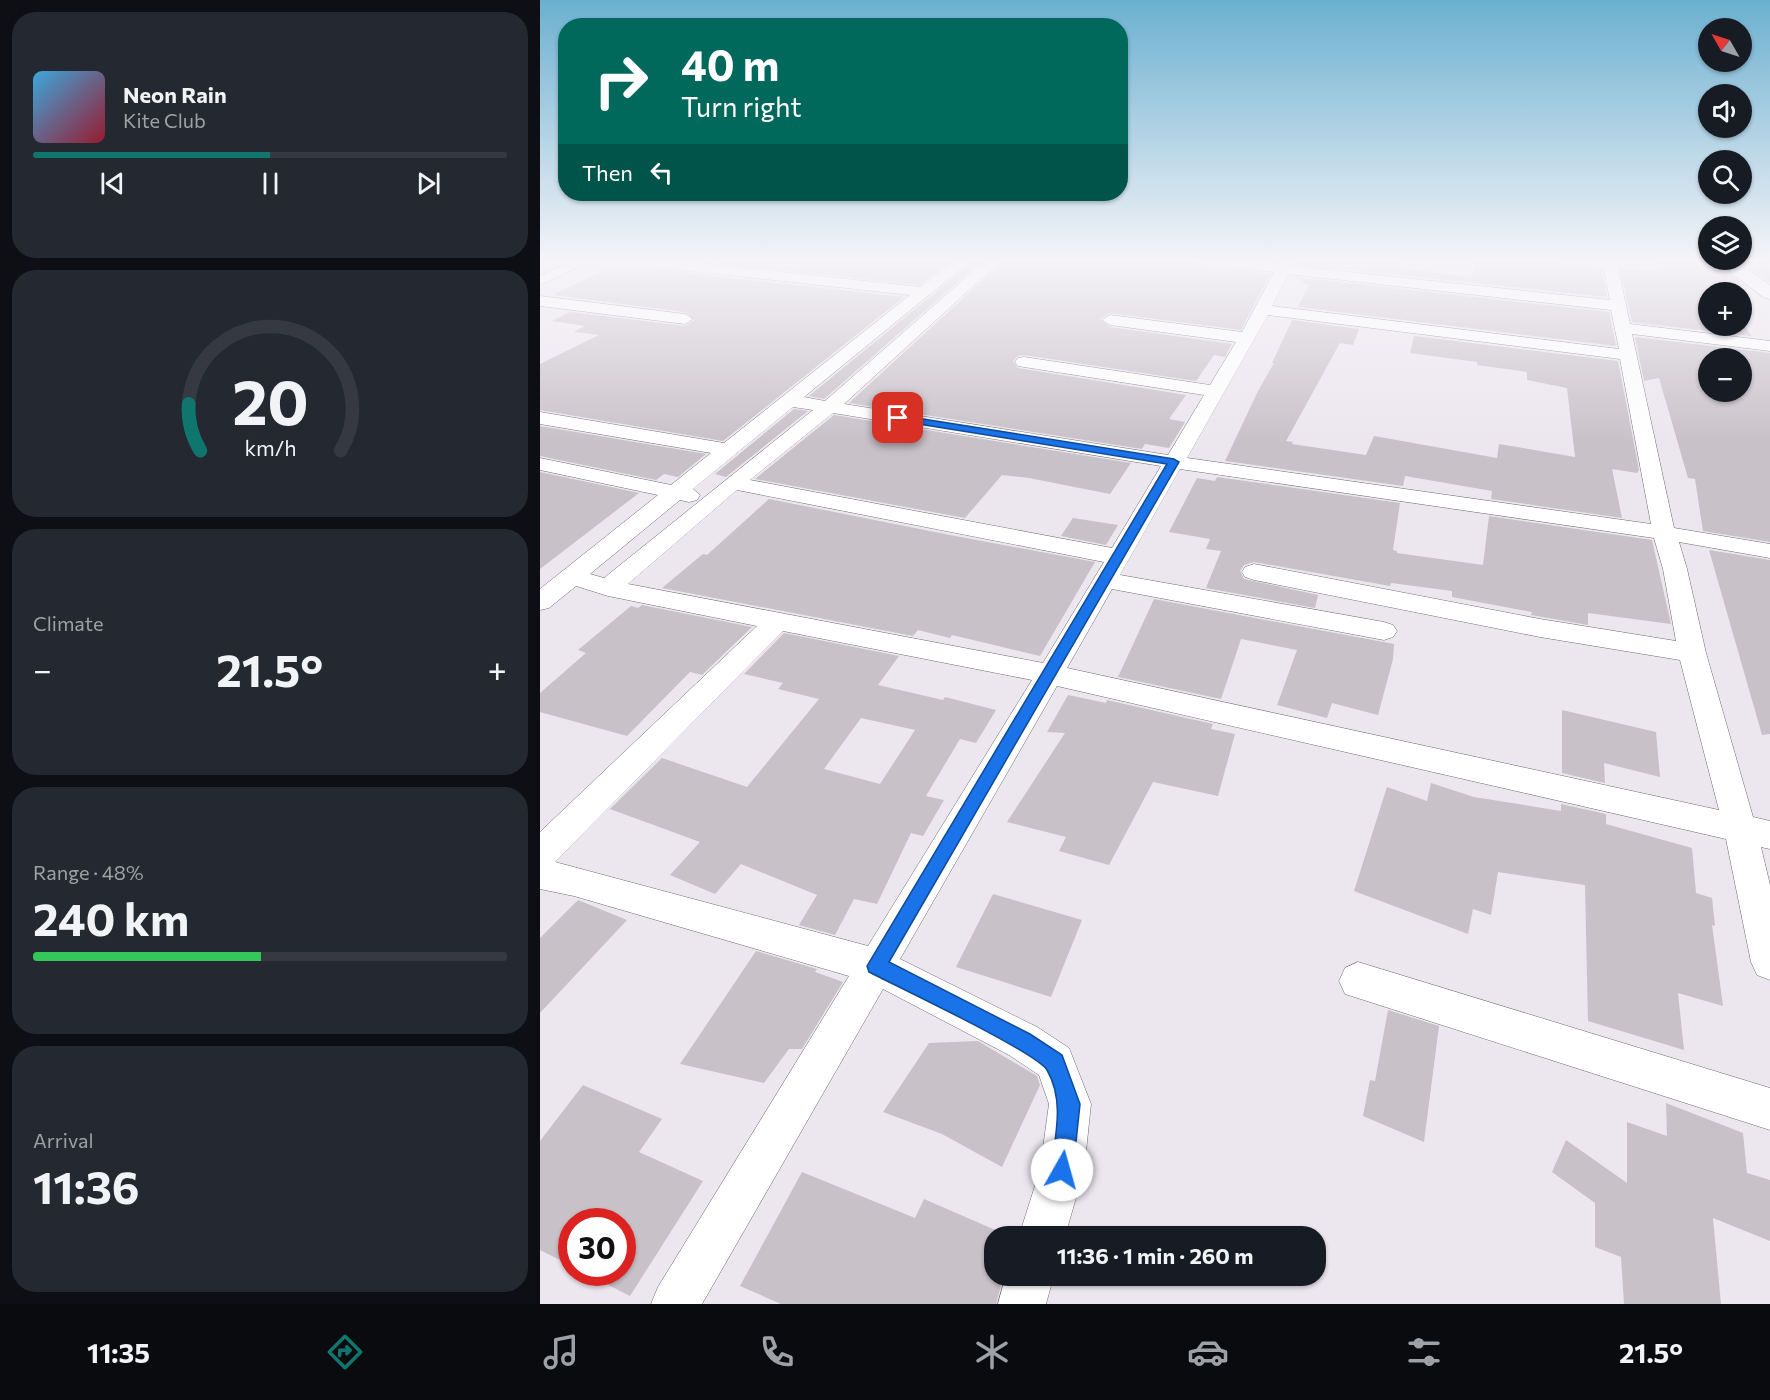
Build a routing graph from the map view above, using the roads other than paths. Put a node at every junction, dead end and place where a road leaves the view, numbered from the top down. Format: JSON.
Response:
{"nodes":[{"id":1,"x":895,"y":320,"type":"edge"},
{"id":2,"x":920,"y":320,"type":"edge"},
{"id":3,"x":1110,"y":320,"type":"dead end"},
{"id":4,"x":1257,"y":320,"type":"edge"},
{"id":5,"x":1343,"y":320,"type":"edge"},
{"id":6,"x":1622,"y":320,"type":"edge"},
{"id":7,"x":1624,"y":328,"type":"junction"},
{"id":8,"x":1246,"y":338,"type":"junction"},
{"id":9,"x":1770,"y":346,"type":"edge"},
{"id":10,"x":1629,"y":355,"type":"junction"},
{"id":11,"x":1024,"y":362,"type":"dead end"},
{"id":12,"x":1215,"y":391,"type":"junction"},
{"id":13,"x":810,"y":404,"type":"junction"},
{"id":14,"x":540,"y":418,"type":"edge"},
{"id":15,"x":730,"y":450,"type":"junction"},
{"id":16,"x":1174,"y":462,"type":"junction"},
{"id":17,"x":540,"y":464,"type":"edge"},
{"id":18,"x":733,"y":483,"type":"junction"},
{"id":19,"x":678,"y":492,"type":"junction"},
{"id":20,"x":712,"y":501,"type":"junction"},
{"id":21,"x":1664,"y":533,"type":"junction"},
{"id":22,"x":1770,"y":551,"type":"edge"},
{"id":23,"x":1111,"y":569,"type":"junction"},
{"id":24,"x":1254,"y":572,"type":"dead end"},
{"id":25,"x":590,"y":582,"type":"junction"},
{"id":26,"x":540,"y":602,"type":"edge"},
{"id":27,"x":777,"y":621,"type":"junction"},
{"id":28,"x":1384,"y":631,"type":"dead end"},
{"id":29,"x":1692,"y":653,"type":"junction"},
{"id":30,"x":1050,"y":674,"type":"junction"},
{"id":31,"x":1755,"y":832,"type":"edge"},
{"id":32,"x":540,"y":854,"type":"edge"},
{"id":33,"x":540,"y":874,"type":"edge"},
{"id":34,"x":1770,"y":962,"type":"edge"},
{"id":35,"x":876,"y":966,"type":"junction"},
{"id":36,"x":1358,"y":981,"type":"dead end"},
{"id":37,"x":1770,"y":1109,"type":"edge"},
{"id":38,"x":1045,"y":1226,"type":"edge"},
{"id":39,"x":1027,"y":1286,"type":"edge"},
{"id":40,"x":675,"y":1304,"type":"edge"},
{"id":41,"x":1022,"y":1304,"type":"edge"}],
"edges":[{"from":1,"to":13,"type":"street"},
{"from":2,"to":13,"type":"street"},
{"from":3,"to":8,"type":"street"},
{"from":4,"to":8,"type":"street"},
{"from":5,"to":10,"type":"street"},
{"from":6,"to":7,"type":"street"},
{"from":7,"to":9,"type":"street"},
{"from":7,"to":10,"type":"street"},
{"from":8,"to":12,"type":"street"},
{"from":10,"to":21,"type":"street"},
{"from":11,"to":12,"type":"street"},
{"from":12,"to":16,"type":"street"},
{"from":13,"to":15,"type":"street"},
{"from":13,"to":16,"type":"street"},
{"from":13,"to":18,"type":"street"},
{"from":14,"to":15,"type":"street"},
{"from":15,"to":19,"type":"street"},
{"from":16,"to":21,"type":"street"},
{"from":16,"to":23,"type":"street"},
{"from":17,"to":19,"type":"street"},
{"from":18,"to":20,"type":"street"},
{"from":18,"to":23,"type":"street"},
{"from":19,"to":20,"type":"street"},
{"from":19,"to":25,"type":"street"},
{"from":20,"to":25,"type":"street"},
{"from":21,"to":22,"type":"street"},
{"from":21,"to":29,"type":"street"},
{"from":23,"to":28,"type":"street"},
{"from":23,"to":30,"type":"street"},
{"from":24,"to":29,"type":"street"},
{"from":25,"to":26,"type":"street"},
{"from":25,"to":27,"type":"street"},
{"from":27,"to":30,"type":"street"},
{"from":27,"to":32,"type":"street"},
{"from":29,"to":31,"type":"street"},
{"from":30,"to":31,"type":"street"},
{"from":30,"to":35,"type":"street"},
{"from":31,"to":34,"type":"street"},
{"from":33,"to":35,"type":"street"},
{"from":35,"to":38,"type":"street"},
{"from":35,"to":40,"type":"street"},
{"from":36,"to":37,"type":"street"},
{"from":39,"to":41,"type":"street"}]}
